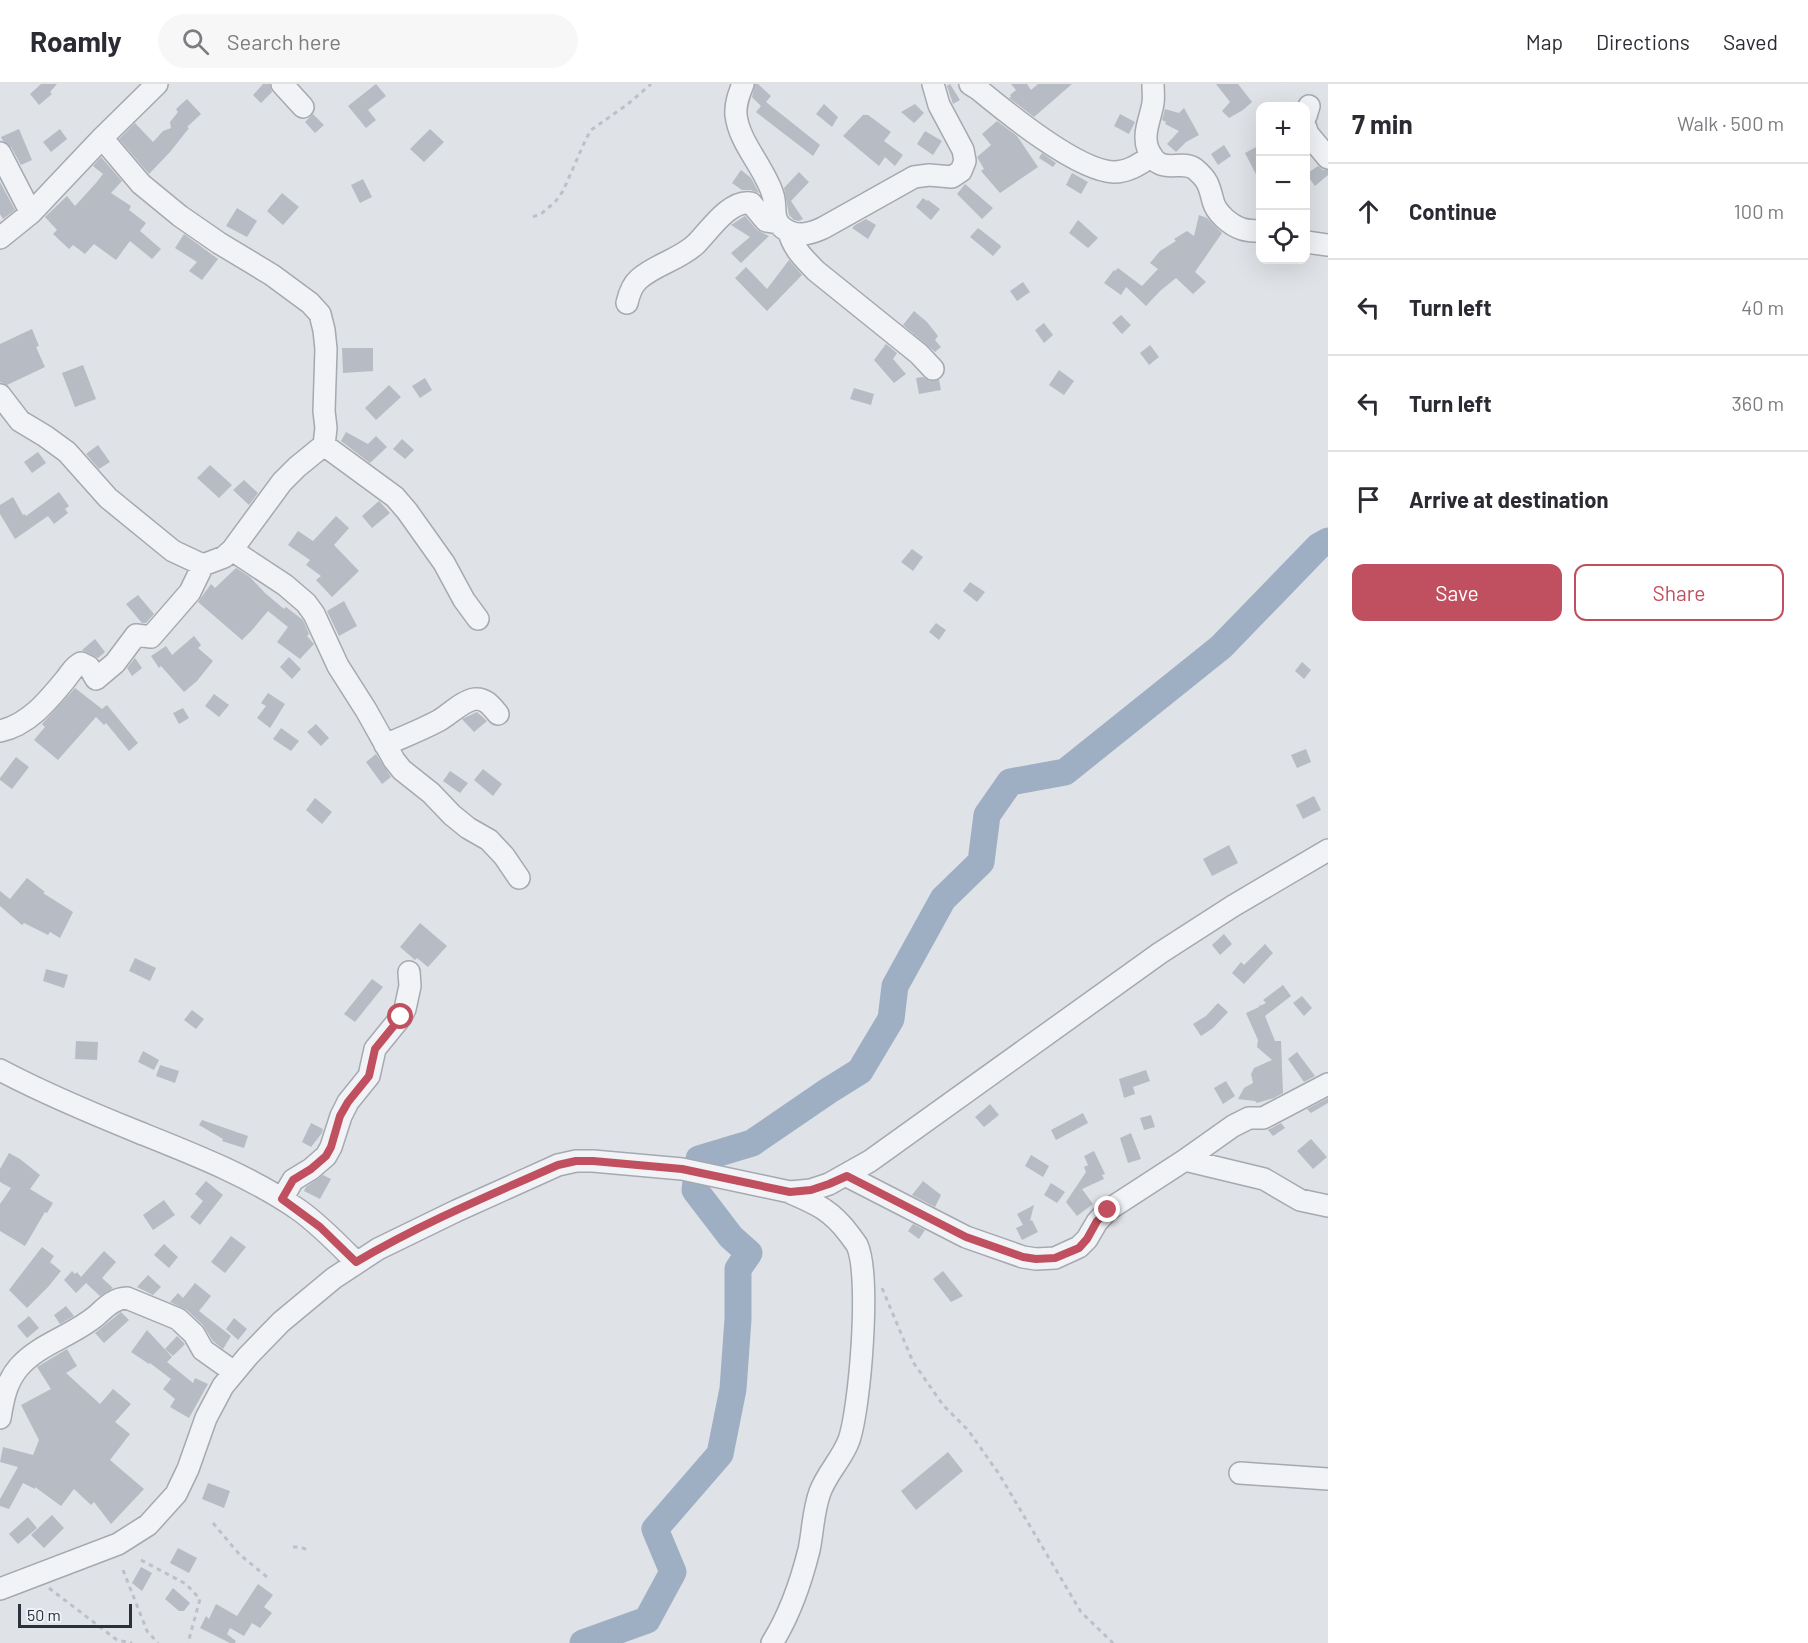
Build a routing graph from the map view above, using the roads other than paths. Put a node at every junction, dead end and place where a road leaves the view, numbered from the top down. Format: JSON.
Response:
{"nodes":[{"id":1,"x":157,"y":84,"type":"edge"},
{"id":2,"x":282,"y":84,"type":"edge"},
{"id":3,"x":743,"y":84,"type":"edge"},
{"id":4,"x":933,"y":84,"type":"edge"},
{"id":5,"x":970,"y":84,"type":"edge"},
{"id":6,"x":1153,"y":84,"type":"edge"},
{"id":7,"x":303,"y":107,"type":"dead end"},
{"id":8,"x":1310,"y":136,"type":"edge"},
{"id":9,"x":102,"y":138,"type":"junction"},
{"id":10,"x":0,"y":153,"type":"edge"},
{"id":11,"x":1152,"y":156,"type":"junction"},
{"id":12,"x":1328,"y":158,"type":"edge"},
{"id":13,"x":31,"y":213,"type":"junction"},
{"id":14,"x":783,"y":227,"type":"junction"},
{"id":15,"x":1256,"y":231,"type":"edge"},
{"id":16,"x":0,"y":238,"type":"edge"},
{"id":17,"x":1310,"y":243,"type":"edge"},
{"id":18,"x":1328,"y":245,"type":"edge"},
{"id":19,"x":627,"y":303,"type":"dead end"},
{"id":20,"x":933,"y":369,"type":"dead end"},
{"id":21,"x":0,"y":395,"type":"edge"},
{"id":22,"x":324,"y":445,"type":"junction"},
{"id":23,"x":232,"y":550,"type":"junction"},
{"id":24,"x":203,"y":565,"type":"junction"},
{"id":25,"x":478,"y":619,"type":"dead end"},
{"id":26,"x":498,"y":714,"type":"dead end"},
{"id":27,"x":0,"y":731,"type":"edge"},
{"id":28,"x":385,"y":746,"type":"junction"},
{"id":29,"x":1328,"y":850,"type":"edge"},
{"id":30,"x":519,"y":878,"type":"dead end"},
{"id":31,"x":409,"y":972,"type":"dead end"},
{"id":32,"x":0,"y":1070,"type":"edge"},
{"id":33,"x":1328,"y":1084,"type":"edge"},
{"id":34,"x":1185,"y":1160,"type":"junction"},
{"id":35,"x":847,"y":1176,"type":"junction"},
{"id":36,"x":790,"y":1192,"type":"junction"},
{"id":37,"x":282,"y":1199,"type":"junction"},
{"id":38,"x":1328,"y":1206,"type":"edge"},
{"id":39,"x":356,"y":1262,"type":"junction"},
{"id":40,"x":234,"y":1372,"type":"junction"},
{"id":41,"x":0,"y":1418,"type":"edge"},
{"id":42,"x":1240,"y":1473,"type":"dead end"},
{"id":43,"x":1328,"y":1479,"type":"edge"},
{"id":44,"x":0,"y":1589,"type":"edge"},
{"id":45,"x":772,"y":1643,"type":"edge"}],
"edges":[{"from":1,"to":9,"type":"street"},
{"from":2,"to":7,"type":"street"},
{"from":3,"to":14,"type":"street"},
{"from":4,"to":14,"type":"street"},
{"from":5,"to":11,"type":"street"},
{"from":6,"to":11,"type":"street"},
{"from":8,"to":12,"type":"street"},
{"from":9,"to":13,"type":"street"},
{"from":9,"to":22,"type":"street"},
{"from":10,"to":13,"type":"street"},
{"from":11,"to":15,"type":"street"},
{"from":13,"to":16,"type":"street"},
{"from":14,"to":19,"type":"street"},
{"from":14,"to":20,"type":"street"},
{"from":17,"to":18,"type":"street"},
{"from":21,"to":24,"type":"street"},
{"from":22,"to":23,"type":"street"},
{"from":22,"to":25,"type":"street"},
{"from":23,"to":24,"type":"street"},
{"from":23,"to":28,"type":"street"},
{"from":24,"to":27,"type":"street"},
{"from":26,"to":28,"type":"street"},
{"from":28,"to":30,"type":"street"},
{"from":29,"to":35,"type":"street"},
{"from":31,"to":37,"type":"street"},
{"from":32,"to":37,"type":"street"},
{"from":33,"to":34,"type":"street"},
{"from":34,"to":35,"type":"street"},
{"from":34,"to":38,"type":"street"},
{"from":35,"to":36,"type":"street"},
{"from":36,"to":39,"type":"street"},
{"from":36,"to":45,"type":"street"},
{"from":37,"to":39,"type":"street"},
{"from":39,"to":40,"type":"street"},
{"from":40,"to":41,"type":"street"},
{"from":40,"to":44,"type":"street"},
{"from":42,"to":43,"type":"street"}]}
